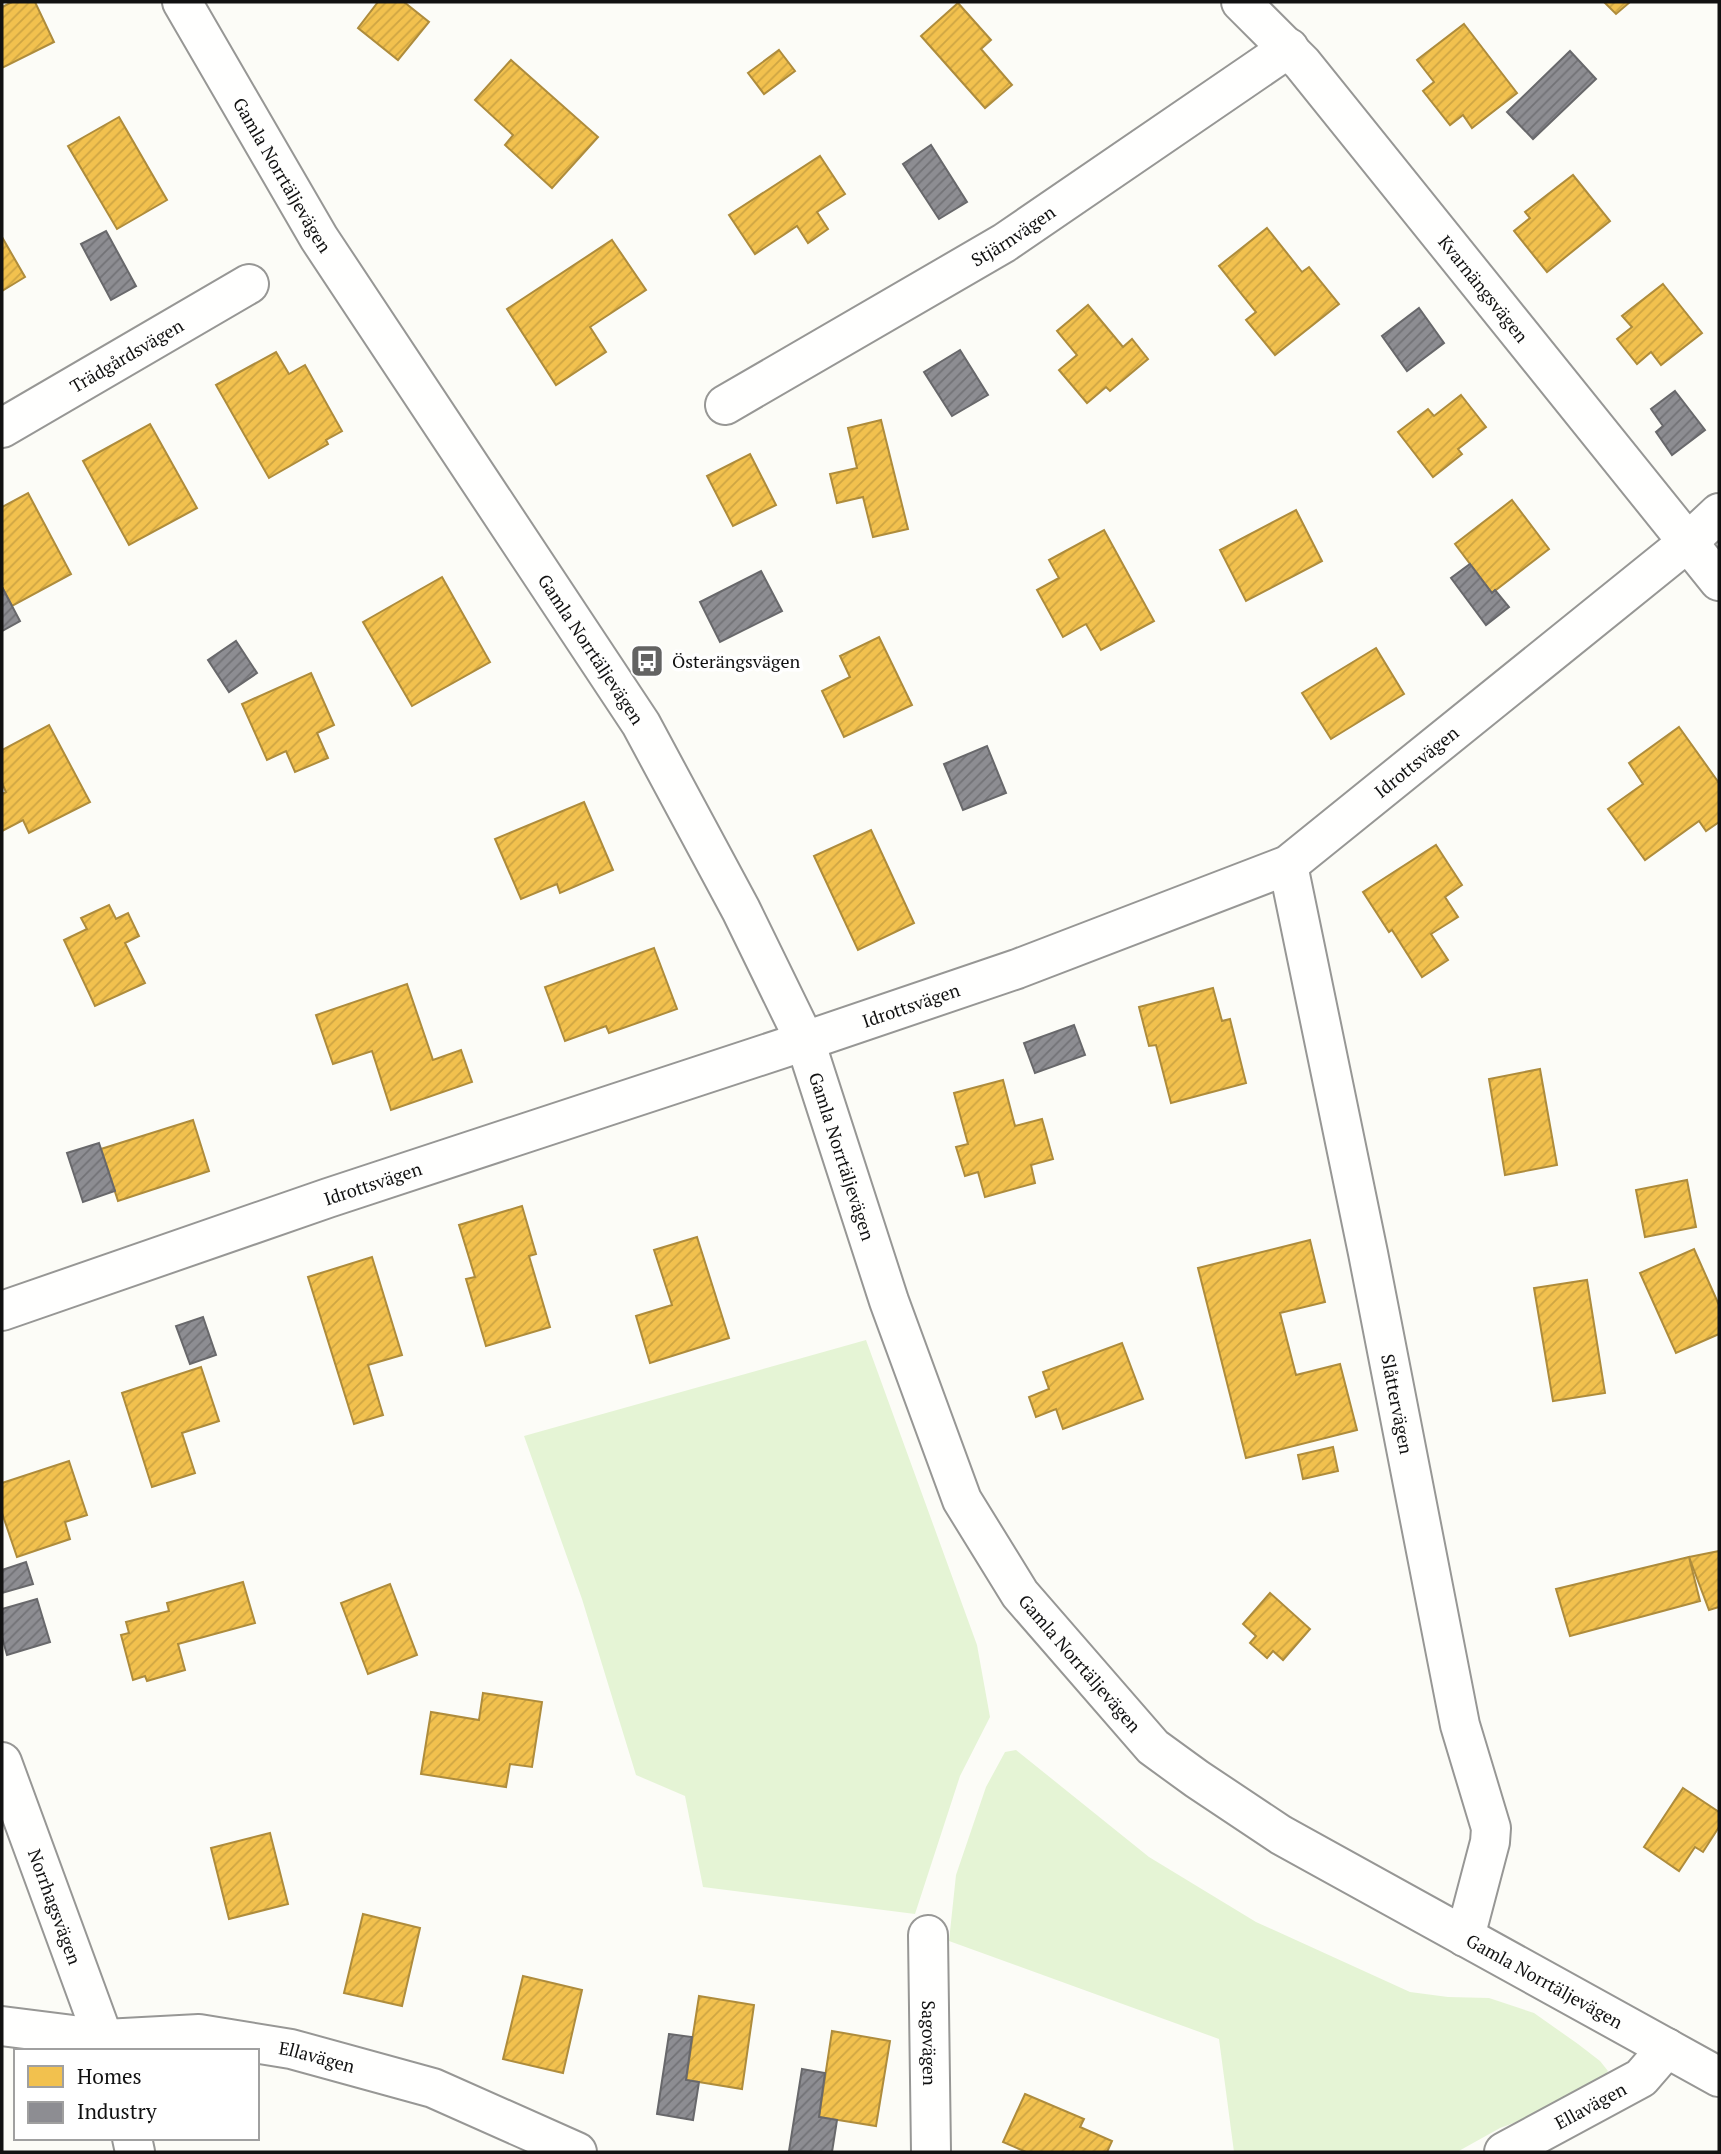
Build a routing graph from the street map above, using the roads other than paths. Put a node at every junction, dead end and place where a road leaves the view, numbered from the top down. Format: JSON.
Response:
{"nodes":[{"id":1,"x":182,"y":2,"type":"edge"},
{"id":2,"x":1241,"y":2,"type":"edge"},
{"id":3,"x":1289,"y":48,"type":"junction"},
{"id":4,"x":250,"y":284,"type":"dead end"},
{"id":5,"x":725,"y":405,"type":"dead end"},
{"id":6,"x":2,"y":428,"type":"edge"},
{"id":7,"x":1719,"y":513,"type":"edge"},
{"id":8,"x":1688,"y":542,"type":"junction"},
{"id":9,"x":1719,"y":581,"type":"edge"},
{"id":10,"x":1288,"y":865,"type":"junction"},
{"id":11,"x":805,"y":1041,"type":"junction"},
{"id":12,"x":2,"y":1311,"type":"edge"},
{"id":13,"x":2,"y":1762,"type":"edge"},
{"id":14,"x":928,"y":1935,"type":"dead end"},
{"id":15,"x":1465,"y":1937,"type":"junction"},
{"id":16,"x":2,"y":2026,"type":"edge"},
{"id":17,"x":107,"y":2045,"type":"edge"},
{"id":18,"x":1667,"y":2048,"type":"junction"},
{"id":19,"x":1719,"y":2077,"type":"edge"},
{"id":20,"x":577,"y":2152,"type":"edge"},
{"id":21,"x":931,"y":2152,"type":"edge"},
{"id":22,"x":1504,"y":2152,"type":"edge"}],
"edges":[{"from":1,"to":11,"type":"street","name":"Gamla Norrtäljevägen"},
{"from":2,"to":3,"type":"street","name":"Kvarnängsvägen"},
{"from":3,"to":5,"type":"street","name":"Stjärnvägen"},
{"from":3,"to":8,"type":"street","name":"Kvarnängsvägen"},
{"from":4,"to":6,"type":"street","name":"Trädgårdsvägen"},
{"from":7,"to":8,"type":"street","name":"Idrottsvägen"},
{"from":8,"to":9,"type":"street","name":"Kvarnängsvägen"},
{"from":8,"to":10,"type":"street","name":"Idrottsvägen"},
{"from":10,"to":11,"type":"street","name":"Idrottsvägen"},
{"from":10,"to":15,"type":"street","name":"Slåttervägen"},
{"from":11,"to":12,"type":"street","name":"Idrottsvägen"},
{"from":11,"to":15,"type":"street","name":"Gamla Norrtäljevägen"},
{"from":13,"to":17,"type":"street","name":"Norrhagsvägen"},
{"from":14,"to":21,"type":"street","name":"Sagovägen"},
{"from":15,"to":18,"type":"street","name":"Gamla Norrtäljevägen"},
{"from":16,"to":17,"type":"street","name":"Ellavägen"},
{"from":17,"to":20,"type":"street","name":"Ellavägen"},
{"from":18,"to":19,"type":"street","name":"Gamla Norrtäljevägen"},
{"from":18,"to":22,"type":"street","name":"Ellavägen"}]}
